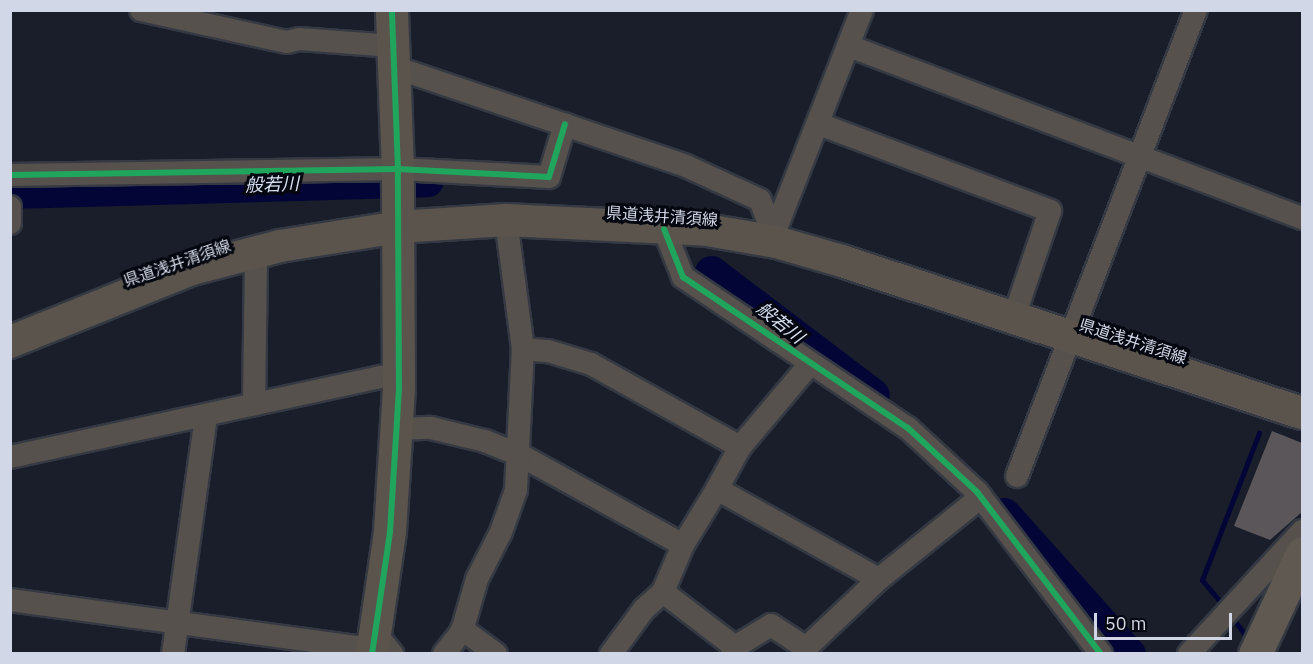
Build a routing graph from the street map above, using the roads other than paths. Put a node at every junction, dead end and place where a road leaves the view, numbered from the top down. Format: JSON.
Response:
{"nodes":[{"id":1,"x":141,"y":10,"type":"edge"},
{"id":2,"x":392,"y":10,"type":"edge"},
{"id":3,"x":862,"y":10,"type":"edge"},
{"id":4,"x":1196,"y":10,"type":"edge"},
{"id":5,"x":849,"y":46,"type":"junction"},
{"id":6,"x":394,"y":56,"type":"junction"},
{"id":7,"x":565,"y":124,"type":"junction"},
{"id":8,"x":819,"y":124,"type":"junction"},
{"id":9,"x":1140,"y":155,"type":"junction"},
{"id":10,"x":398,"y":170,"type":"junction"},
{"id":11,"x":10,"y":175,"type":"edge"},
{"id":12,"x":10,"y":207,"type":"edge"},
{"id":13,"x":398,"y":215,"type":"junction"},
{"id":14,"x":1302,"y":218,"type":"edge"},
{"id":15,"x":506,"y":220,"type":"junction"},
{"id":16,"x":10,"y":223,"type":"edge"},
{"id":17,"x":664,"y":229,"type":"junction"},
{"id":18,"x":775,"y":239,"type":"junction"},
{"id":19,"x":256,"y":252,"type":"junction"},
{"id":20,"x":1014,"y":317,"type":"junction"},
{"id":21,"x":1072,"y":336,"type":"junction"},
{"id":22,"x":10,"y":342,"type":"edge"},
{"id":23,"x":523,"y":349,"type":"junction"},
{"id":24,"x":810,"y":364,"type":"junction"},
{"id":25,"x":399,"y":373,"type":"junction"},
{"id":26,"x":255,"y":405,"type":"junction"},
{"id":27,"x":1302,"y":413,"type":"edge"},
{"id":28,"x":206,"y":415,"type":"junction"},
{"id":29,"x":396,"y":429,"type":"junction"},
{"id":30,"x":740,"y":447,"type":"junction"},
{"id":31,"x":520,"y":455,"type":"junction"},
{"id":32,"x":10,"y":457,"type":"edge"},
{"id":33,"x":1017,"y":476,"type":"dead end"},
{"id":34,"x":717,"y":489,"type":"junction"},
{"id":35,"x":981,"y":497,"type":"junction"},
{"id":36,"x":1302,"y":531,"type":"edge"},
{"id":37,"x":683,"y":545,"type":"junction"},
{"id":38,"x":1302,"y":553,"type":"edge"},
{"id":39,"x":879,"y":579,"type":"junction"},
{"id":40,"x":663,"y":592,"type":"junction"},
{"id":41,"x":10,"y":600,"type":"edge"},
{"id":42,"x":1302,"y":600,"type":"edge"},
{"id":43,"x":177,"y":622,"type":"junction"},
{"id":44,"x":462,"y":629,"type":"junction"},
{"id":45,"x":378,"y":648,"type":"edge"},
{"id":46,"x":733,"y":650,"type":"edge"},
{"id":47,"x":173,"y":654,"type":"edge"},
{"id":48,"x":444,"y":654,"type":"edge"},
{"id":49,"x":496,"y":654,"type":"edge"},
{"id":50,"x":611,"y":654,"type":"edge"},
{"id":51,"x":1101,"y":654,"type":"edge"},
{"id":52,"x":1189,"y":654,"type":"edge"},
{"id":53,"x":1255,"y":654,"type":"edge"},
{"id":54,"x":1277,"y":654,"type":"edge"}],
"edges":[{"from":1,"to":6,"type":"street"},
{"from":2,"to":6,"type":"main road"},
{"from":3,"to":5,"type":"street"},
{"from":4,"to":9,"type":"street"},
{"from":5,"to":8,"type":"street"},
{"from":5,"to":9,"type":"street"},
{"from":6,"to":7,"type":"street"},
{"from":6,"to":10,"type":"main road"},
{"from":7,"to":10,"type":"street"},
{"from":7,"to":18,"type":"street"},
{"from":8,"to":18,"type":"street"},
{"from":8,"to":20,"type":"street"},
{"from":9,"to":14,"type":"street"},
{"from":9,"to":21,"type":"street"},
{"from":10,"to":11,"type":"street"},
{"from":10,"to":13,"type":"main road"},
{"from":12,"to":16,"type":"street"},
{"from":13,"to":15,"type":"main road","name":"県道浅井清須線"},
{"from":13,"to":19,"type":"main road","name":"県道浅井清須線"},
{"from":13,"to":25,"type":"main road"},
{"from":15,"to":17,"type":"main road","name":"県道浅井清須線"},
{"from":15,"to":23,"type":"street"},
{"from":17,"to":18,"type":"main road","name":"県道浅井清須線"},
{"from":17,"to":24,"type":"street"},
{"from":18,"to":20,"type":"main road","name":"県道浅井清須線"},
{"from":19,"to":22,"type":"main road","name":"県道浅井清須線"},
{"from":19,"to":26,"type":"street"},
{"from":20,"to":21,"type":"main road","name":"県道浅井清須線"},
{"from":21,"to":27,"type":"main road","name":"県道浅井清須線"},
{"from":21,"to":33,"type":"street"},
{"from":23,"to":30,"type":"street"},
{"from":23,"to":31,"type":"street"},
{"from":24,"to":30,"type":"street"},
{"from":24,"to":35,"type":"street"},
{"from":25,"to":26,"type":"street"},
{"from":25,"to":29,"type":"main road"},
{"from":26,"to":28,"type":"street"},
{"from":28,"to":32,"type":"street"},
{"from":28,"to":43,"type":"street"},
{"from":29,"to":31,"type":"street"},
{"from":29,"to":45,"type":"main road"},
{"from":30,"to":34,"type":"street"},
{"from":31,"to":37,"type":"street"},
{"from":31,"to":44,"type":"street"},
{"from":34,"to":37,"type":"street"},
{"from":34,"to":39,"type":"street"},
{"from":35,"to":39,"type":"street"},
{"from":35,"to":51,"type":"street"},
{"from":36,"to":52,"type":"street"},
{"from":37,"to":40,"type":"street"},
{"from":38,"to":53,"type":"highway"},
{"from":39,"to":46,"type":"street"},
{"from":40,"to":46,"type":"street"},
{"from":40,"to":50,"type":"street"},
{"from":41,"to":43,"type":"street"},
{"from":42,"to":54,"type":"highway"},
{"from":43,"to":45,"type":"street"},
{"from":43,"to":47,"type":"street"},
{"from":44,"to":48,"type":"street"},
{"from":44,"to":49,"type":"street"}]}
